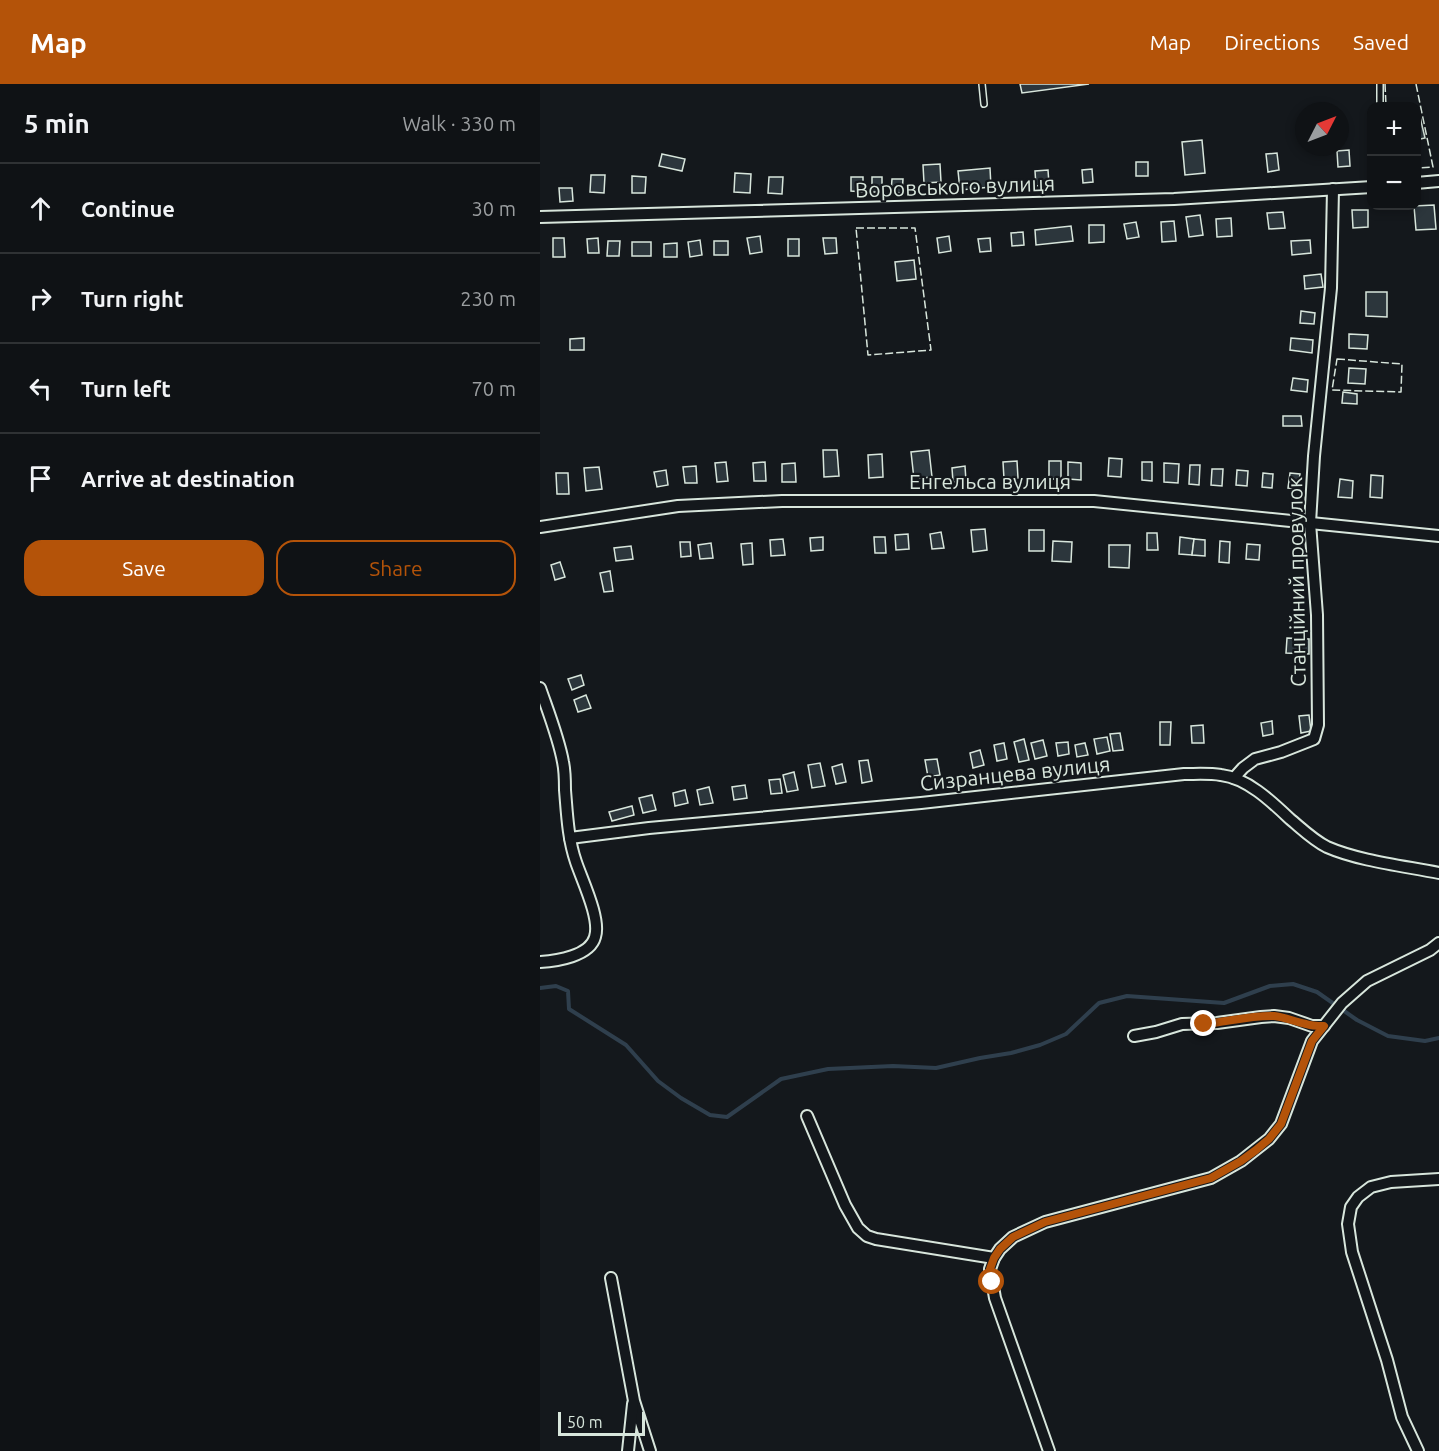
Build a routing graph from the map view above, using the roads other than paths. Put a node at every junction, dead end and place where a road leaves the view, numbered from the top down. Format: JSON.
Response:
{"nodes":[{"id":1,"x":982,"y":84,"type":"edge"},
{"id":2,"x":1380,"y":84,"type":"edge"},
{"id":3,"x":1380,"y":102,"type":"edge"},
{"id":4,"x":984,"y":104,"type":"dead end"},
{"id":5,"x":1439,"y":181,"type":"edge"},
{"id":6,"x":1421,"y":183,"type":"edge"},
{"id":7,"x":1367,"y":187,"type":"edge"},
{"id":8,"x":1333,"y":189,"type":"junction"},
{"id":9,"x":540,"y":217,"type":"edge"},
{"id":10,"x":1310,"y":523,"type":"junction"},
{"id":11,"x":540,"y":527,"type":"edge"},
{"id":12,"x":1439,"y":536,"type":"edge"},
{"id":13,"x":540,"y":688,"type":"edge"},
{"id":14,"x":1234,"y":778,"type":"junction"},
{"id":15,"x":570,"y":838,"type":"junction"},
{"id":16,"x":1439,"y":873,"type":"edge"},
{"id":17,"x":1439,"y":943,"type":"edge"},
{"id":18,"x":540,"y":962,"type":"edge"},
{"id":19,"x":1324,"y":1026,"type":"junction"},
{"id":20,"x":1134,"y":1036,"type":"dead end"},
{"id":21,"x":807,"y":1116,"type":"dead end"},
{"id":22,"x":1439,"y":1179,"type":"edge"},
{"id":23,"x":994,"y":1258,"type":"junction"},
{"id":24,"x":611,"y":1278,"type":"dead end"},
{"id":25,"x":634,"y":1401,"type":"junction"},
{"id":26,"x":628,"y":1451,"type":"edge"},
{"id":27,"x":650,"y":1451,"type":"edge"},
{"id":28,"x":1049,"y":1451,"type":"edge"},
{"id":29,"x":1418,"y":1451,"type":"edge"}],
"edges":[{"from":1,"to":4,"type":"lane"},
{"from":2,"to":3,"type":"lane"},
{"from":5,"to":6,"type":"street"},
{"from":7,"to":8,"type":"street","name":"Воровського вулиця"},
{"from":8,"to":9,"type":"street","name":"Воровського вулиця"},
{"from":8,"to":10,"type":"street","name":"Станційний провулок"},
{"from":10,"to":11,"type":"street","name":"Енгельса вулиця"},
{"from":10,"to":12,"type":"street","name":"Енгельса вулиця"},
{"from":10,"to":14,"type":"street","name":"Станційний провулок"},
{"from":13,"to":15,"type":"street"},
{"from":14,"to":15,"type":"street","name":"Сизранцева вулиця"},
{"from":14,"to":16,"type":"street","name":"Сизранцева вулиця"},
{"from":15,"to":18,"type":"street"},
{"from":17,"to":19,"type":"street"},
{"from":19,"to":20,"type":"street"},
{"from":19,"to":23,"type":"street"},
{"from":21,"to":23,"type":"street"},
{"from":22,"to":29,"type":"street"},
{"from":23,"to":28,"type":"street"},
{"from":24,"to":25,"type":"street"},
{"from":25,"to":26,"type":"street"},
{"from":25,"to":27,"type":"street"}]}
